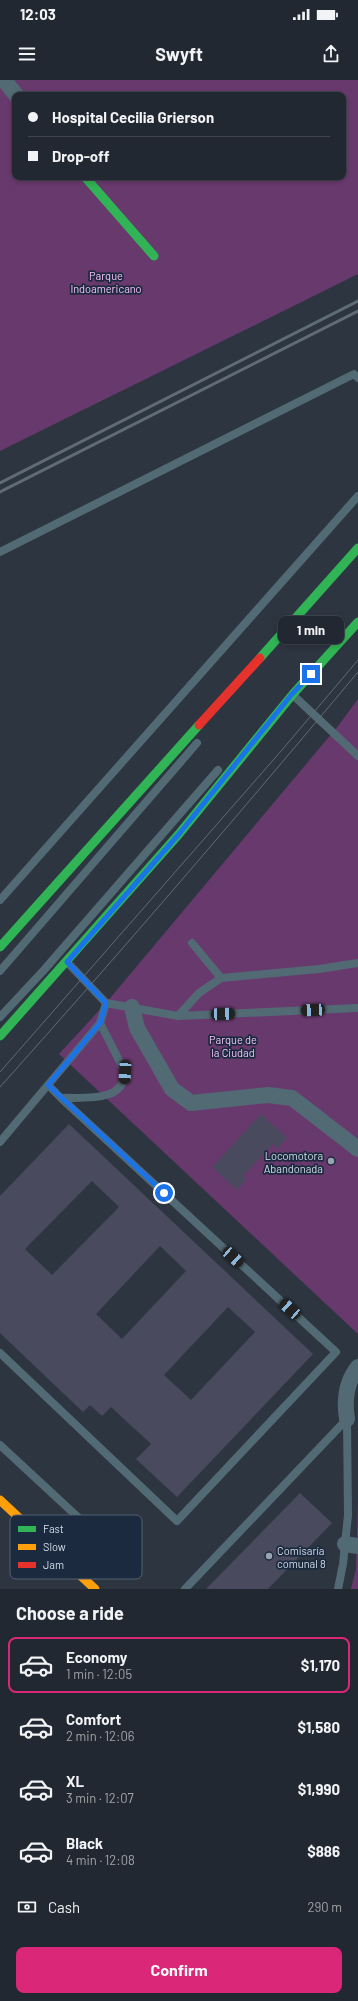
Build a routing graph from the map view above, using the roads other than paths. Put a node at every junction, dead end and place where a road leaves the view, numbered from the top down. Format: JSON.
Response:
{"nodes":[{"id":1,"x":4,"y":80,"type":"edge"},
{"id":2,"x":14,"y":92,"type":"edge"},
{"id":3,"x":88,"y":180,"type":"edge"},
{"id":4,"x":154,"y":256,"type":"dead end"},
{"id":5,"x":358,"y":378,"type":"edge"},
{"id":6,"x":358,"y":496,"type":"edge"},
{"id":7,"x":358,"y":548,"type":"edge"},
{"id":8,"x":0,"y":552,"type":"edge"},
{"id":9,"x":326,"y":582,"type":"junction"},
{"id":10,"x":358,"y":622,"type":"edge"},
{"id":11,"x":250,"y":682,"type":"dead end"},
{"id":12,"x":292,"y":694,"type":"junction"},
{"id":13,"x":203,"y":737,"type":"dead end"},
{"id":14,"x":358,"y":756,"type":"edge"},
{"id":15,"x":0,"y":900,"type":"edge"},
{"id":16,"x":192,"y":943,"type":"dead end"},
{"id":17,"x":0,"y":947,"type":"edge"},
{"id":18,"x":67,"y":962,"type":"junction"},
{"id":19,"x":358,"y":962,"type":"edge"},
{"id":20,"x":0,"y":971,"type":"edge"},
{"id":21,"x":221,"y":978,"type":"junction"},
{"id":22,"x":106,"y":1003,"type":"junction"},
{"id":23,"x":132,"y":1007,"type":"junction"},
{"id":24,"x":358,"y":1008,"type":"edge"},
{"id":25,"x":178,"y":1016,"type":"junction"},
{"id":26,"x":0,"y":1017,"type":"edge"},
{"id":27,"x":100,"y":1023,"type":"junction"},
{"id":28,"x":0,"y":1036,"type":"edge"},
{"id":29,"x":48,"y":1085,"type":"junction"},
{"id":30,"x":61,"y":1098,"type":"junction"},
{"id":31,"x":0,"y":1142,"type":"edge"},
{"id":32,"x":358,"y":1149,"type":"edge"},
{"id":33,"x":0,"y":1353,"type":"edge"},
{"id":34,"x":358,"y":1367,"type":"edge"},
{"id":35,"x":347,"y":1419,"type":"junction"},
{"id":36,"x":0,"y":1445,"type":"edge"},
{"id":37,"x":0,"y":1500,"type":"edge"},
{"id":38,"x":16,"y":1515,"type":"edge"},
{"id":39,"x":76,"y":1515,"type":"edge"},
{"id":40,"x":352,"y":1545,"type":"edge"},
{"id":41,"x":83,"y":1579,"type":"edge"},
{"id":42,"x":94,"y":1589,"type":"edge"},
{"id":43,"x":185,"y":1589,"type":"edge"},
{"id":44,"x":338,"y":1589,"type":"edge"}],
"edges":[{"from":1,"to":2,"type":"street"},
{"from":3,"to":4,"type":"main road"},
{"from":5,"to":8,"type":"lane"},
{"from":6,"to":15,"type":"lane"},
{"from":7,"to":9,"type":"main road"},
{"from":9,"to":11,"type":"lane"},
{"from":9,"to":17,"type":"main road"},
{"from":10,"to":12,"type":"main road"},
{"from":12,"to":14,"type":"lane"},
{"from":12,"to":18,"type":"main road"},
{"from":12,"to":26,"type":"lane"},
{"from":13,"to":20,"type":"lane"},
{"from":16,"to":21,"type":"lane"},
{"from":18,"to":22,"type":"lane"},
{"from":18,"to":28,"type":"main road"},
{"from":19,"to":21,"type":"lane"},
{"from":21,"to":25,"type":"lane"},
{"from":22,"to":23,"type":"lane"},
{"from":22,"to":27,"type":"lane"},
{"from":23,"to":25,"type":"lane"},
{"from":23,"to":32,"type":"street"},
{"from":24,"to":25,"type":"lane"},
{"from":27,"to":29,"type":"lane"},
{"from":27,"to":30,"type":"lane"},
{"from":29,"to":30,"type":"lane"},
{"from":29,"to":31,"type":"lane"},
{"from":30,"to":33,"type":"lane"},
{"from":34,"to":35,"type":"street"},
{"from":35,"to":40,"type":"lane"},
{"from":35,"to":43,"type":"lane"},
{"from":36,"to":39,"type":"lane"},
{"from":37,"to":38,"type":"main road"},
{"from":40,"to":44,"type":"lane"},
{"from":41,"to":42,"type":"main road"}]}
